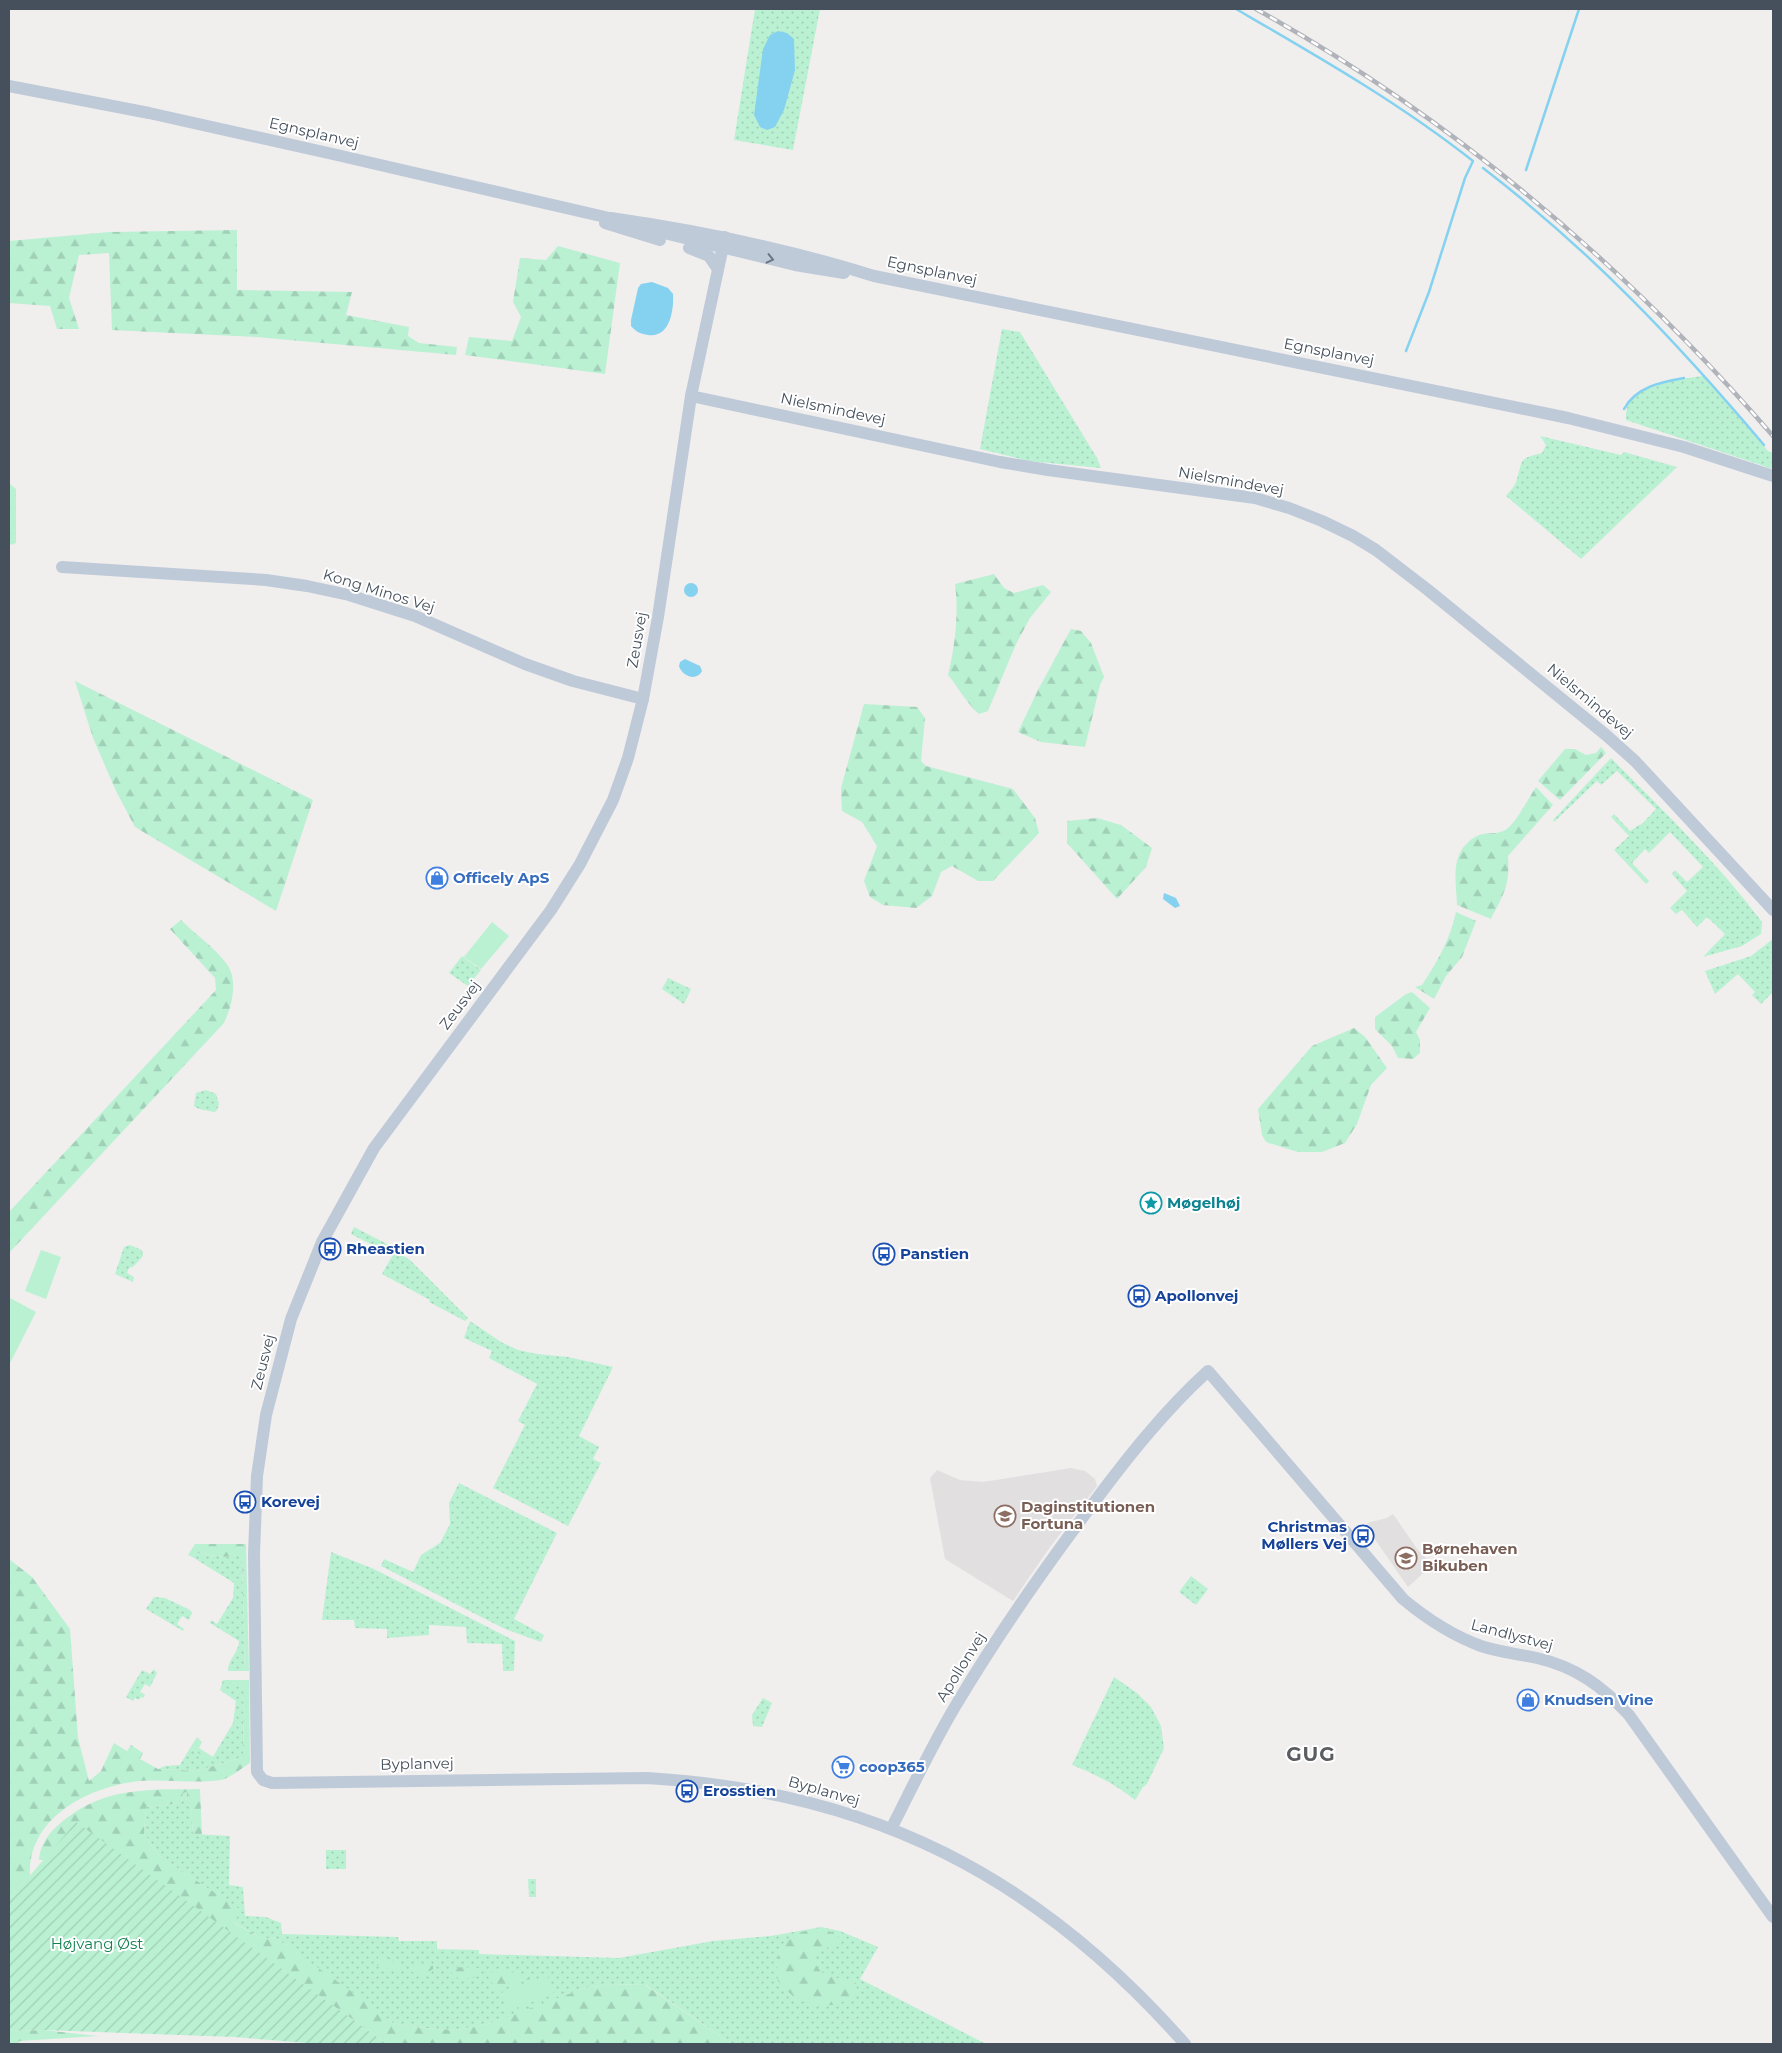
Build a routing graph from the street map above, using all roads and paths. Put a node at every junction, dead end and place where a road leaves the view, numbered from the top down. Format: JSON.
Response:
{"nodes":[{"id":1,"x":9,"y":86,"type":"edge"},
{"id":2,"x":548,"y":203,"type":"junction"},
{"id":3,"x":724,"y":243,"type":"junction"},
{"id":4,"x":718,"y":269,"type":"junction"},
{"id":5,"x":691,"y":396,"type":"junction"},
{"id":6,"x":1773,"y":476,"type":"edge"},
{"id":7,"x":62,"y":567,"type":"dead end"},
{"id":8,"x":644,"y":699,"type":"junction"},
{"id":9,"x":1773,"y":910,"type":"edge"},
{"id":10,"x":1208,"y":1371,"type":"joint"},
{"id":11,"x":260,"y":1778,"type":"joint"},
{"id":12,"x":891,"y":1829,"type":"junction"},
{"id":13,"x":1773,"y":1917,"type":"edge"},
{"id":14,"x":1185,"y":2044,"type":"edge"}],
"edges":[{"from":1,"to":2,"type":"street","name":"Egnsplanvej"},
{"from":2,"to":3,"type":"street","name":"Egnsplanvej"},
{"from":2,"to":4,"type":"street"},
{"from":3,"to":4,"type":"street","name":"Zeusvej"},
{"from":3,"to":6,"type":"street","name":"Egnsplanvej"},
{"from":4,"to":5,"type":"street","name":"Zeusvej"},
{"from":5,"to":8,"type":"street","name":"Zeusvej"},
{"from":5,"to":9,"type":"street","name":"Nielsmindevej"},
{"from":7,"to":8,"type":"street","name":"Kong Minos Vej"},
{"from":8,"to":11,"type":"street","name":"Zeusvej"},
{"from":10,"to":12,"type":"street","name":"Apollonvej"},
{"from":10,"to":13,"type":"street","name":"Landlystvej"},
{"from":11,"to":12,"type":"street","name":"Byplanvej"},
{"from":12,"to":14,"type":"street","name":"Byplanvej"}]}
